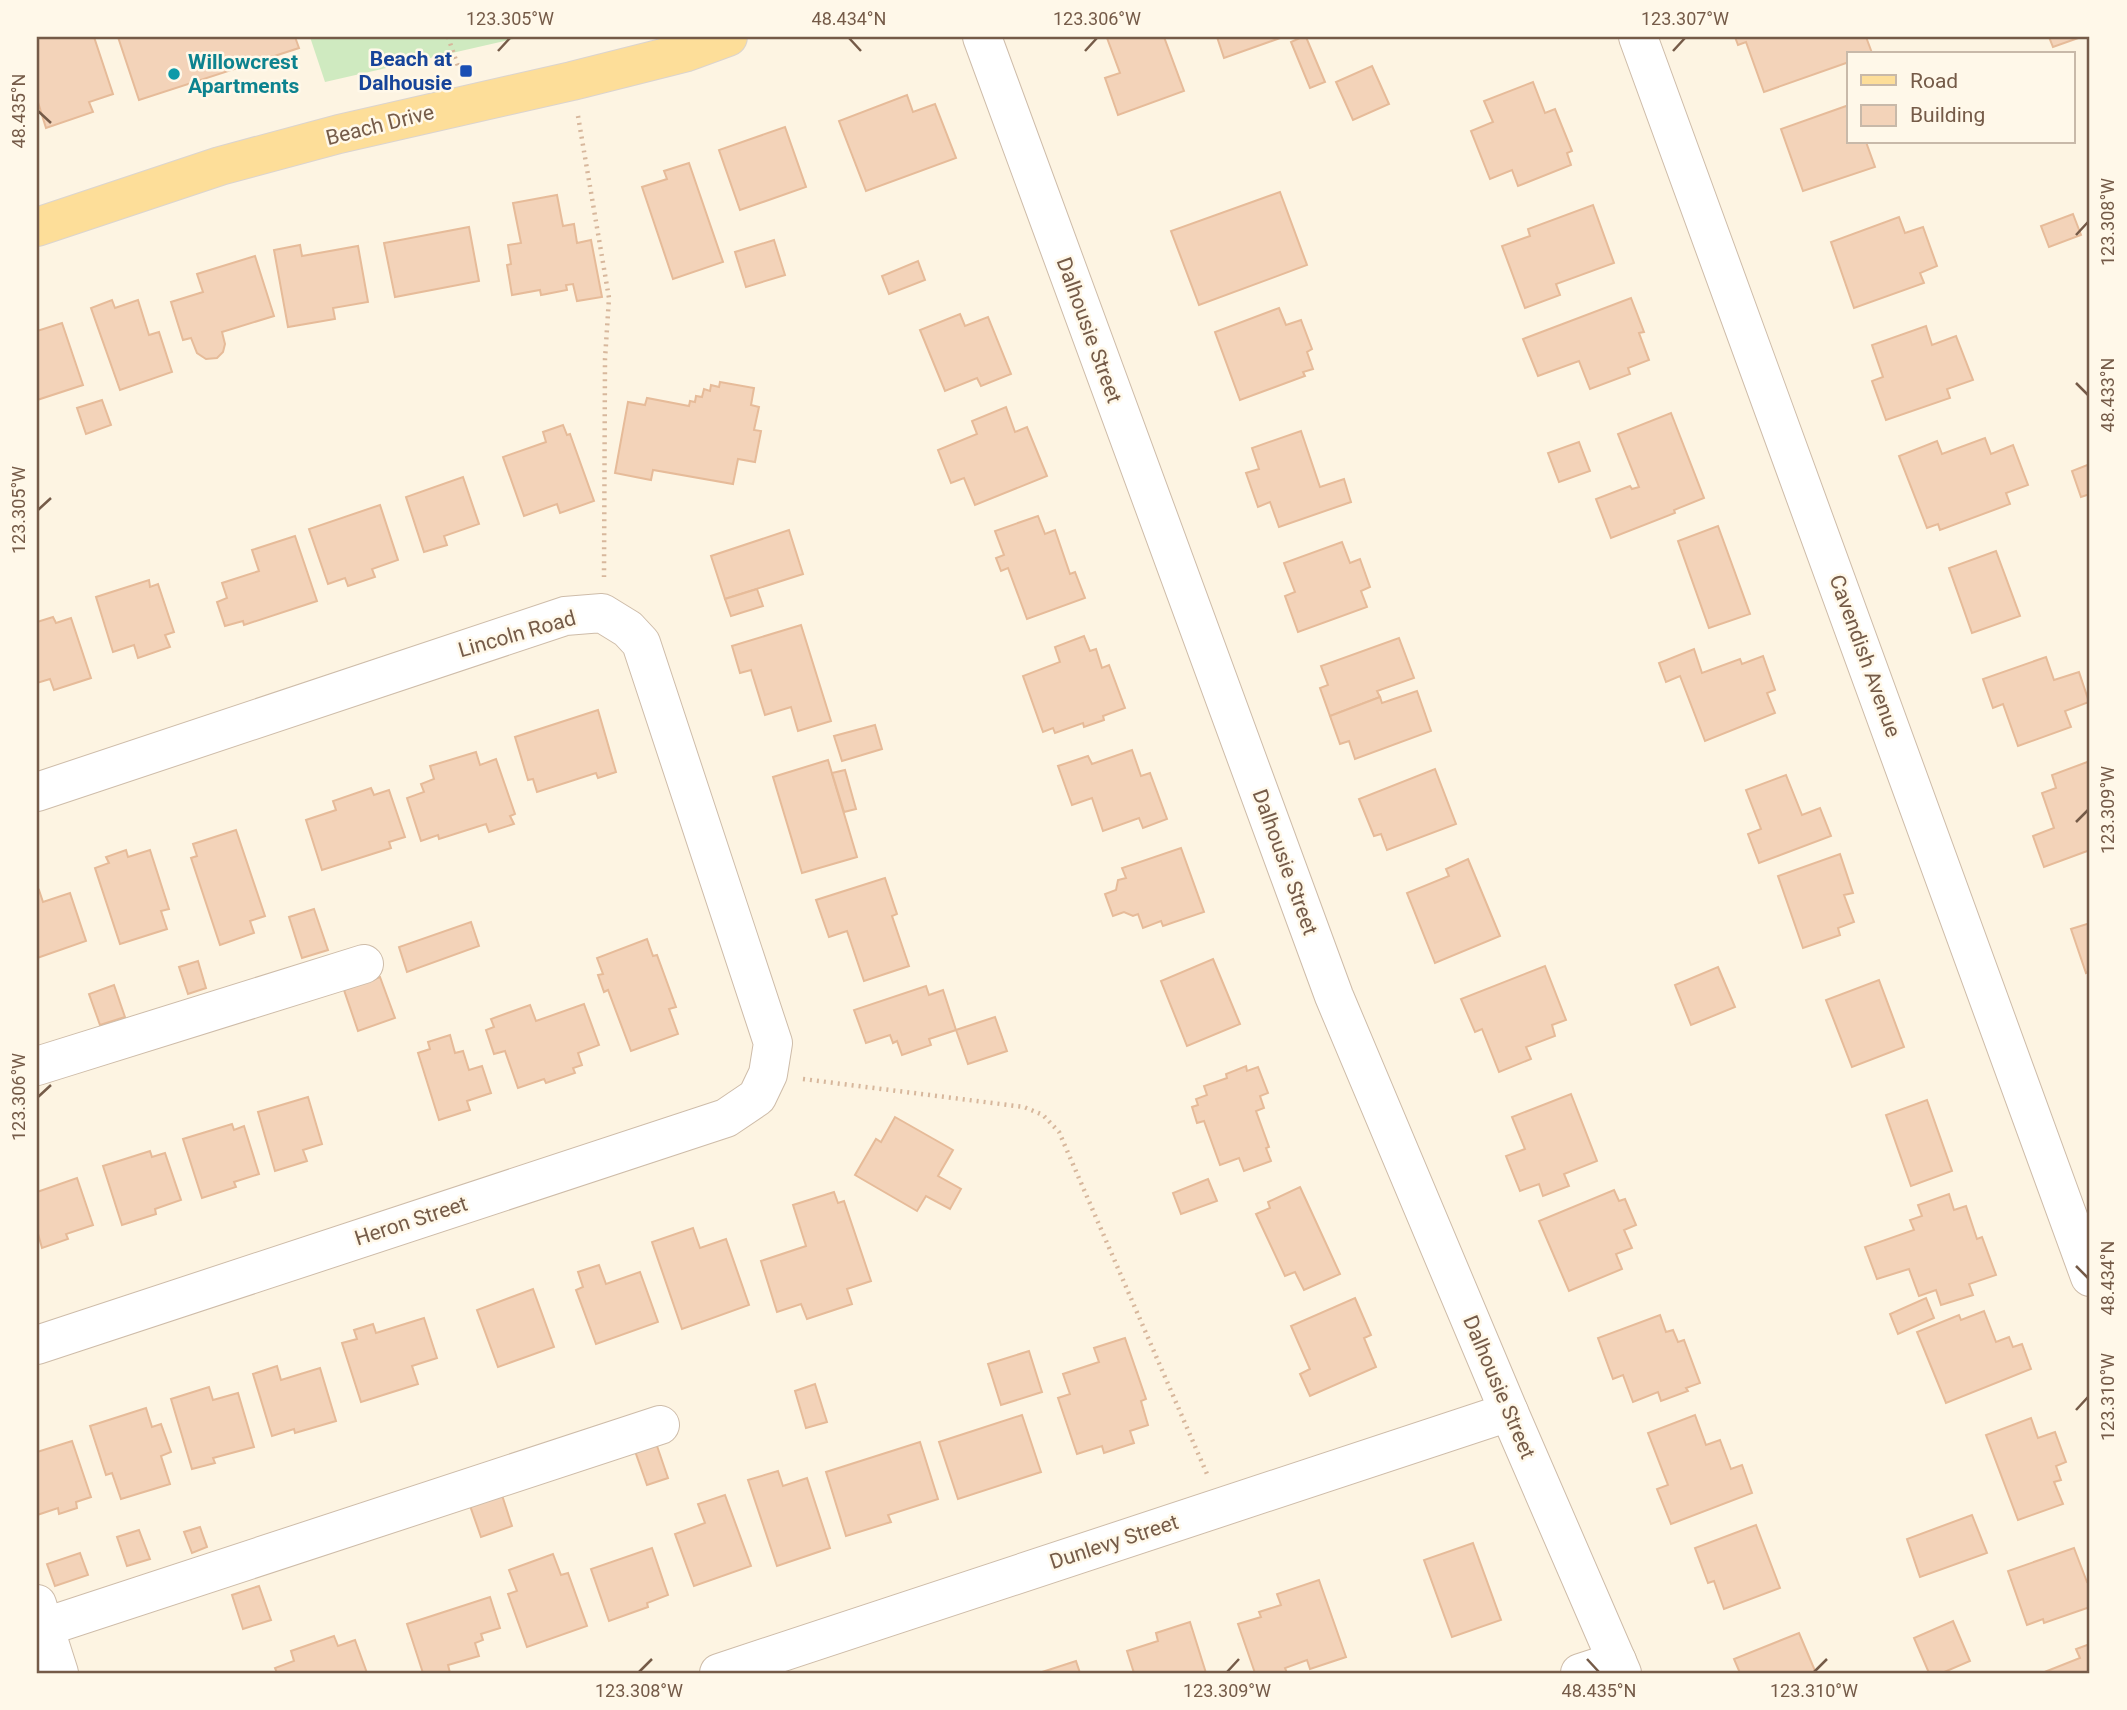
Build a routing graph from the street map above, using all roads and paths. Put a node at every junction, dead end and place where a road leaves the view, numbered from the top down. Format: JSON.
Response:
{"nodes":[{"id":1,"x":728,"y":37,"type":"edge"},
{"id":2,"x":982,"y":37,"type":"edge"},
{"id":3,"x":1638,"y":37,"type":"edge"},
{"id":4,"x":572,"y":81,"type":"junction"},
{"id":5,"x":37,"y":227,"type":"edge"},
{"id":6,"x":602,"y":613,"type":"junction"},
{"id":7,"x":37,"y":792,"type":"edge"},
{"id":8,"x":364,"y":964,"type":"dead end"},
{"id":9,"x":37,"y":1066,"type":"edge"},
{"id":10,"x":768,"y":1074,"type":"junction"},
{"id":11,"x":2090,"y":1277,"type":"edge"},
{"id":12,"x":37,"y":1345,"type":"edge"},
{"id":13,"x":1509,"y":1412,"type":"junction"},
{"id":14,"x":660,"y":1425,"type":"dead end"},
{"id":15,"x":1221,"y":1507,"type":"junction"},
{"id":16,"x":41,"y":1615,"type":"edge"},
{"id":17,"x":1620,"y":1667,"type":"edge"},
{"id":18,"x":59,"y":1673,"type":"edge"},
{"id":19,"x":719,"y":1673,"type":"edge"},
{"id":20,"x":1580,"y":1673,"type":"edge"}],
"edges":[{"from":1,"to":4,"type":"main road","name":"Beach Drive"},
{"from":2,"to":13,"type":"street","name":"Dalhousie Street"},
{"from":3,"to":11,"type":"street","name":"Cavendish Avenue"},
{"from":4,"to":5,"type":"main road","name":"Beach Drive"},
{"from":4,"to":6,"type":"path"},
{"from":6,"to":7,"type":"street","name":"Lincoln Road"},
{"from":6,"to":10,"type":"street","name":"Lincoln Road"},
{"from":8,"to":9,"type":"street"},
{"from":10,"to":12,"type":"street","name":"Heron Street"},
{"from":10,"to":15,"type":"path"},
{"from":13,"to":15,"type":"street","name":"Dunlevy Street"},
{"from":13,"to":17,"type":"street","name":"Dalhousie Street"},
{"from":14,"to":16,"type":"street"},
{"from":15,"to":19,"type":"street","name":"Dunlevy Street"},
{"from":16,"to":18,"type":"street"},
{"from":17,"to":20,"type":"street"}]}
